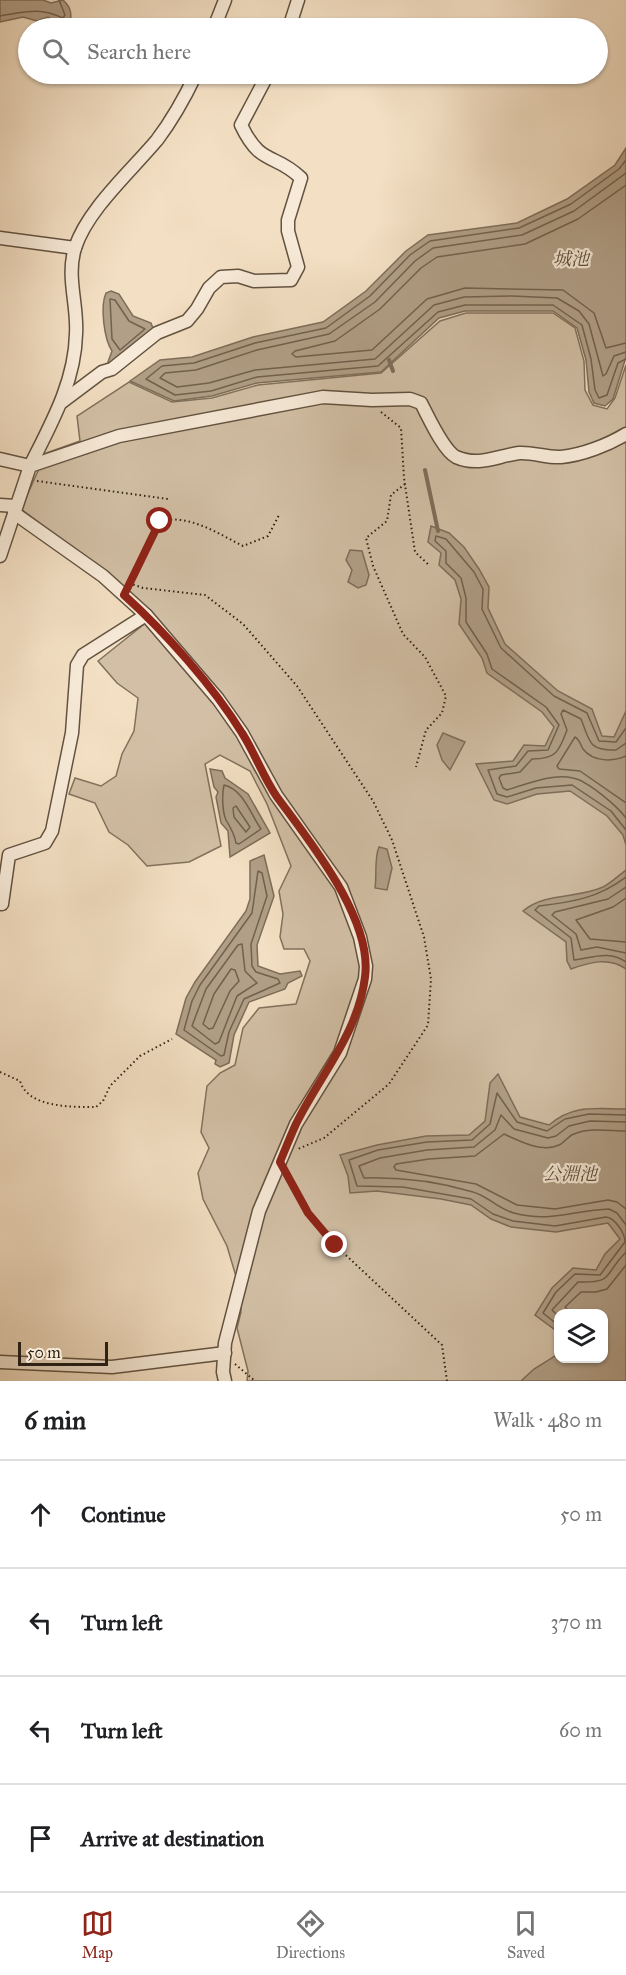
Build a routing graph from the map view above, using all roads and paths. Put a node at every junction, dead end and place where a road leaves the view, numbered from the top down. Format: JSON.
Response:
{"nodes":[{"id":1,"x":225,"y":0,"type":"edge"},
{"id":2,"x":298,"y":0,"type":"edge"},
{"id":3,"x":218,"y":18,"type":"edge"},
{"id":4,"x":292,"y":18,"type":"edge"},
{"id":5,"x":191,"y":84,"type":"edge"},
{"id":6,"x":263,"y":84,"type":"edge"},
{"id":7,"x":0,"y":238,"type":"edge"},
{"id":8,"x":75,"y":248,"type":"junction"},
{"id":9,"x":372,"y":400,"type":"junction"},
{"id":10,"x":62,"y":402,"type":"junction"},
{"id":11,"x":626,"y":434,"type":"edge"},
{"id":12,"x":0,"y":459,"type":"edge"},
{"id":13,"x":30,"y":466,"type":"junction"},
{"id":14,"x":25,"y":480,"type":"junction"},
{"id":15,"x":405,"y":483,"type":"junction"},
{"id":16,"x":168,"y":499,"type":"dead end"},
{"id":17,"x":0,"y":505,"type":"edge"},
{"id":18,"x":15,"y":509,"type":"junction"},
{"id":19,"x":279,"y":515,"type":"dead end"},
{"id":20,"x":0,"y":556,"type":"edge"},
{"id":21,"x":430,"y":566,"type":"dead end"},
{"id":22,"x":127,"y":589,"type":"junction"},
{"id":23,"x":146,"y":615,"type":"junction"},
{"id":24,"x":416,"y":767,"type":"dead end"},
{"id":25,"x":0,"y":903,"type":"edge"},
{"id":26,"x":172,"y":1039,"type":"dead end"},
{"id":27,"x":0,"y":1072,"type":"edge"},
{"id":28,"x":282,"y":1159,"type":"junction"},
{"id":29,"x":225,"y":1353,"type":"junction"},
{"id":30,"x":0,"y":1362,"type":"edge"},
{"id":31,"x":225,"y":1381,"type":"edge"},
{"id":32,"x":255,"y":1381,"type":"edge"},
{"id":33,"x":447,"y":1381,"type":"edge"}],
"edges":[{"from":1,"to":3,"type":"street"},
{"from":2,"to":4,"type":"street"},
{"from":5,"to":8,"type":"street"},
{"from":6,"to":10,"type":"street"},
{"from":7,"to":8,"type":"street"},
{"from":8,"to":10,"type":"street"},
{"from":9,"to":11,"type":"street"},
{"from":9,"to":13,"type":"street"},
{"from":9,"to":15,"type":"path"},
{"from":10,"to":13,"type":"street"},
{"from":12,"to":13,"type":"street"},
{"from":13,"to":14,"type":"street"},
{"from":14,"to":16,"type":"path"},
{"from":14,"to":18,"type":"street"},
{"from":15,"to":21,"type":"path"},
{"from":15,"to":24,"type":"path"},
{"from":17,"to":18,"type":"street"},
{"from":18,"to":20,"type":"street"},
{"from":18,"to":22,"type":"street"},
{"from":19,"to":22,"type":"path"},
{"from":22,"to":23,"type":"street"},
{"from":22,"to":28,"type":"path"},
{"from":23,"to":25,"type":"street"},
{"from":23,"to":28,"type":"street"},
{"from":26,"to":27,"type":"path"},
{"from":28,"to":29,"type":"street"},
{"from":28,"to":33,"type":"path"},
{"from":29,"to":30,"type":"street"},
{"from":29,"to":31,"type":"street"},
{"from":29,"to":32,"type":"path"}]}
